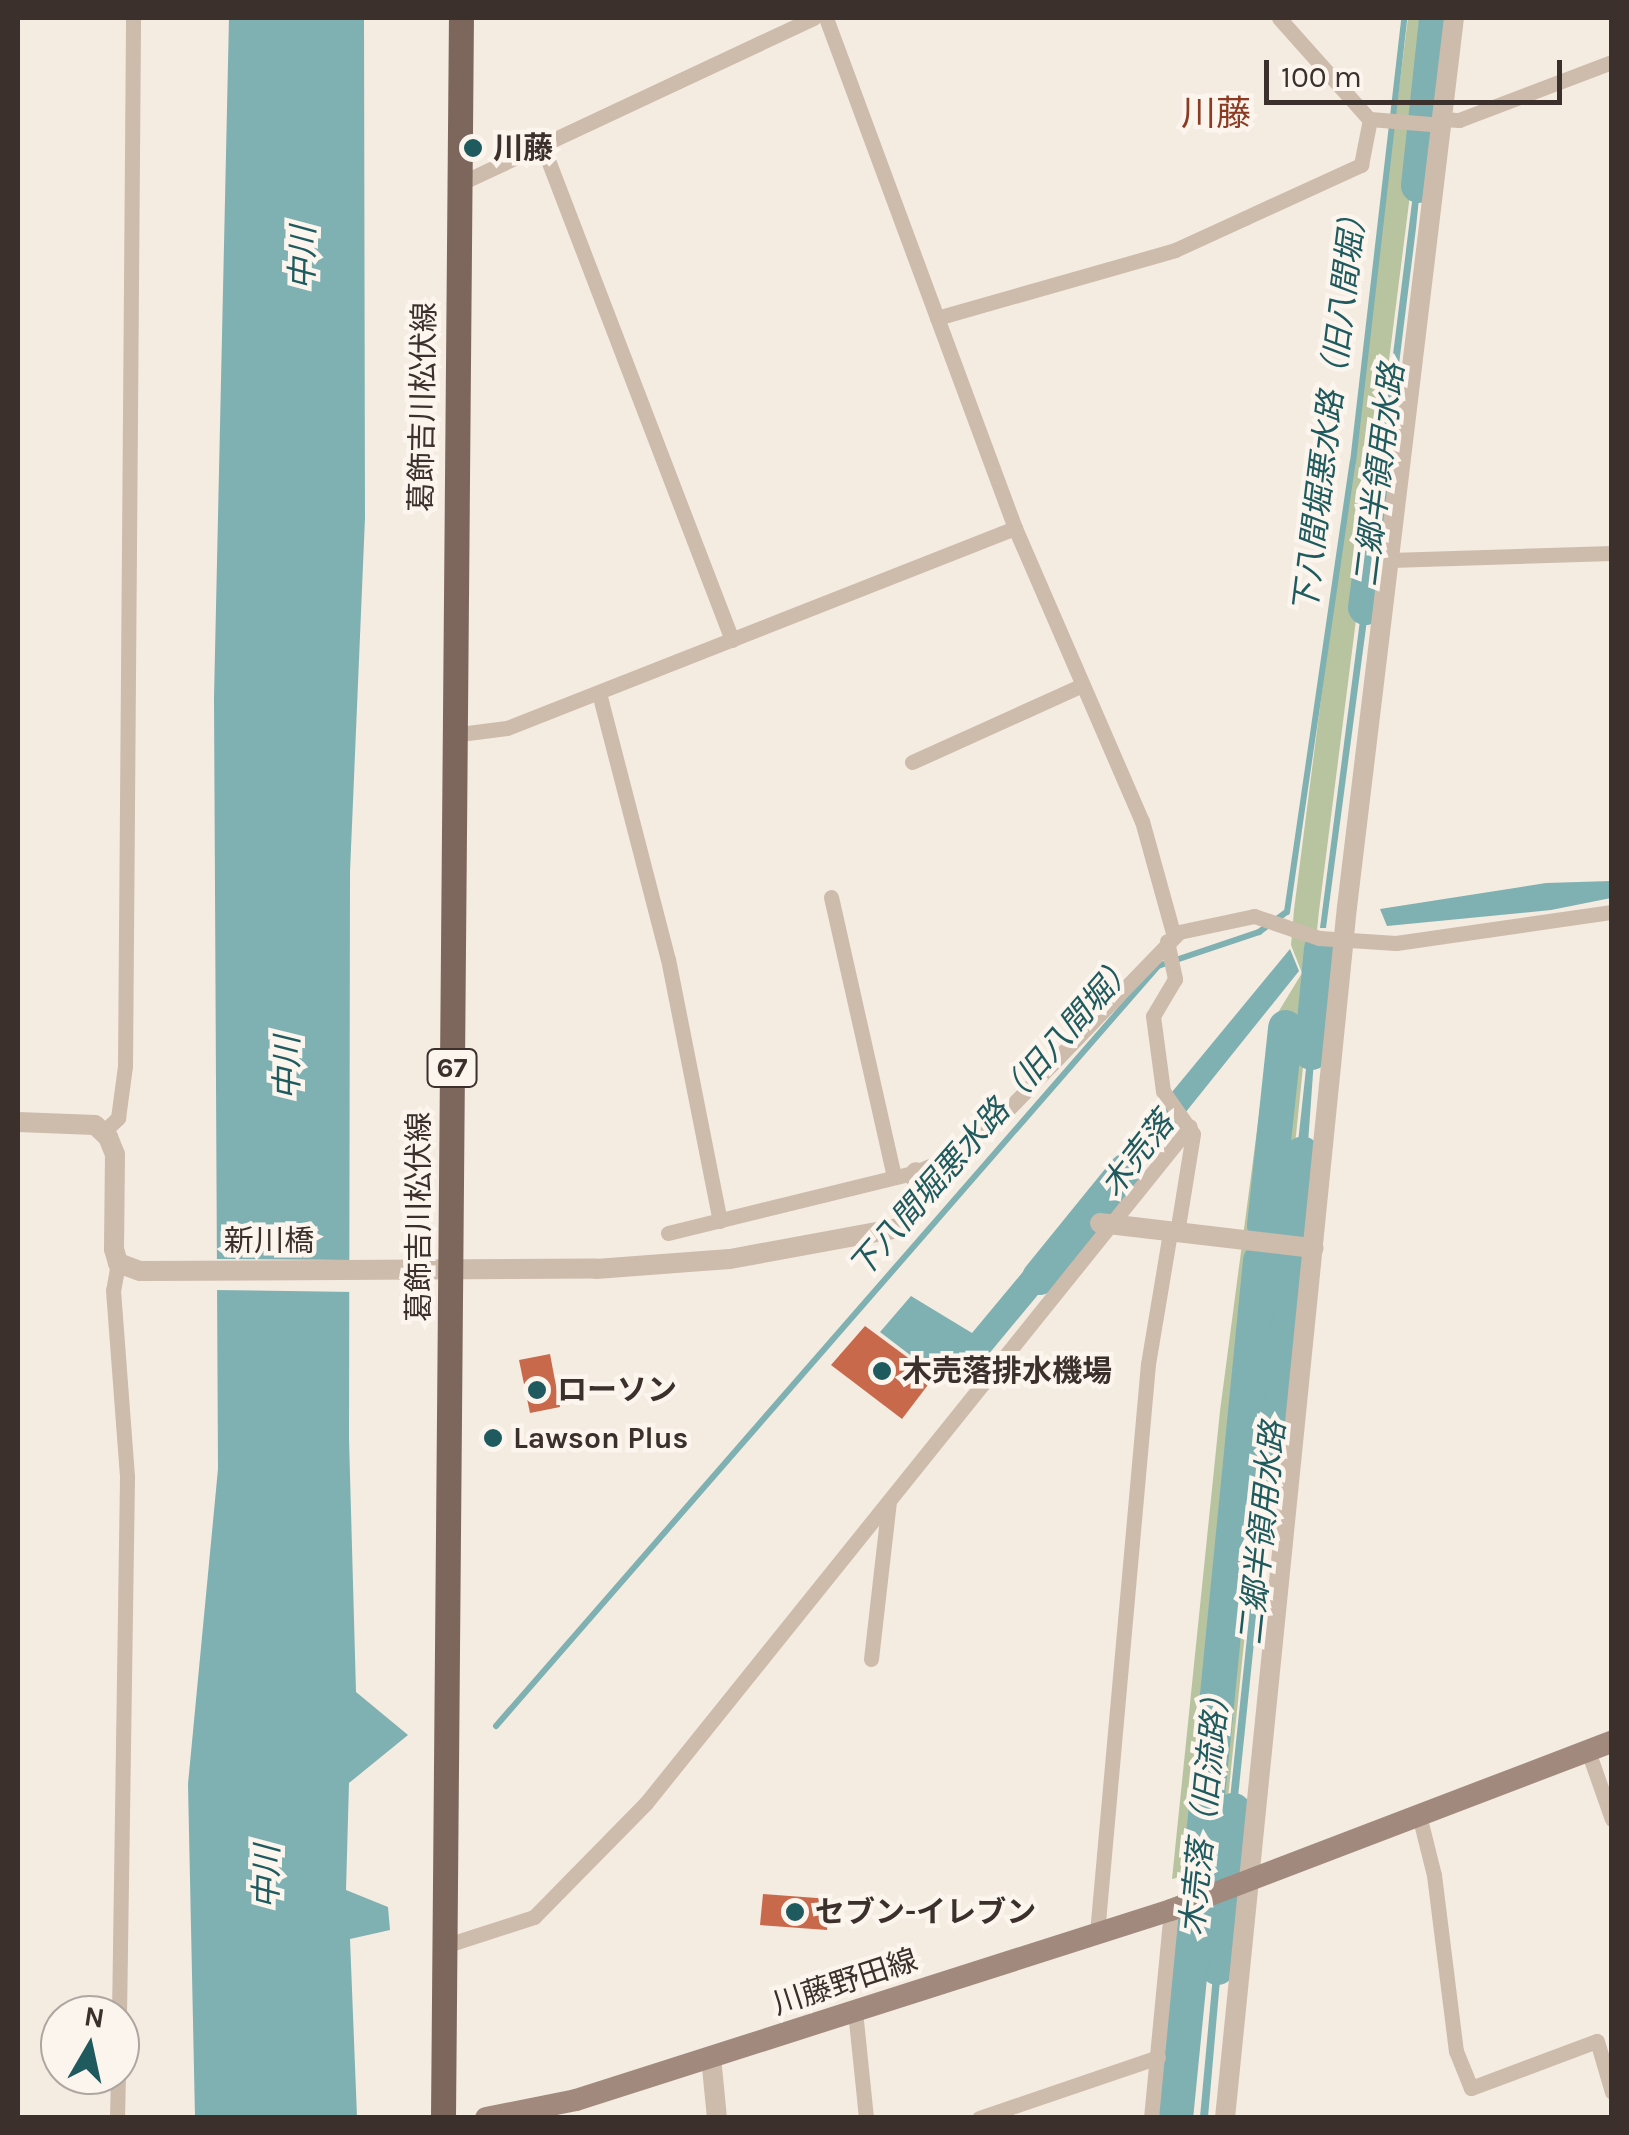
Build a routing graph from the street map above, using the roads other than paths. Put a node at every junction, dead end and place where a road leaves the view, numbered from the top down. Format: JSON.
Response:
{"nodes":[{"id":1,"x":132,"y":18,"type":"edge"},
{"id":2,"x":461,"y":18,"type":"edge"},
{"id":3,"x":814,"y":18,"type":"edge"},
{"id":4,"x":826,"y":18,"type":"edge"},
{"id":5,"x":1279,"y":18,"type":"edge"},
{"id":6,"x":1454,"y":18,"type":"edge"},
{"id":7,"x":1612,"y":62,"type":"edge"},
{"id":8,"x":1370,"y":120,"type":"junction"},
{"id":9,"x":1428,"y":122,"type":"junction"},
{"id":10,"x":543,"y":147,"type":"junction"},
{"id":11,"x":459,"y":184,"type":"junction"},
{"id":12,"x":938,"y":318,"type":"junction"},
{"id":13,"x":1014,"y":528,"type":"junction"},
{"id":14,"x":1612,"y":553,"type":"edge"},
{"id":15,"x":1390,"y":560,"type":"junction"},
{"id":16,"x":732,"y":640,"type":"junction"},
{"id":17,"x":1080,"y":686,"type":"junction"},
{"id":18,"x":599,"y":693,"type":"junction"},
{"id":19,"x":452,"y":735,"type":"junction"},
{"id":20,"x":912,"y":762,"type":"dead end"},
{"id":21,"x":831,"y":896,"type":"dead end"},
{"id":22,"x":1612,"y":912,"type":"edge"},
{"id":23,"x":1171,"y":939,"type":"junction"},
{"id":24,"x":1332,"y":939,"type":"junction"},
{"id":25,"x":18,"y":1122,"type":"edge"},
{"id":26,"x":1190,"y":1126,"type":"junction"},
{"id":27,"x":103,"y":1132,"type":"junction"},
{"id":28,"x":916,"y":1172,"type":"junction"},
{"id":29,"x":894,"y":1176,"type":"junction"},
{"id":30,"x":720,"y":1222,"type":"junction"},
{"id":31,"x":1105,"y":1223,"type":"junction"},
{"id":32,"x":1174,"y":1232,"type":"junction"},
{"id":33,"x":668,"y":1233,"type":"dead end"},
{"id":34,"x":1314,"y":1248,"type":"junction"},
{"id":35,"x":118,"y":1263,"type":"junction"},
{"id":36,"x":452,"y":1272,"type":"junction"},
{"id":37,"x":889,"y":1501,"type":"junction"},
{"id":38,"x":870,"y":1659,"type":"dead end"},
{"id":39,"x":1612,"y":1742,"type":"edge"},
{"id":40,"x":1588,"y":1752,"type":"junction"},
{"id":41,"x":1420,"y":1819,"type":"junction"},
{"id":42,"x":1612,"y":1819,"type":"edge"},
{"id":43,"x":1241,"y":1886,"type":"junction"},
{"id":44,"x":1174,"y":1909,"type":"junction"},
{"id":45,"x":1097,"y":1933,"type":"junction"},
{"id":46,"x":441,"y":1946,"type":"junction"},
{"id":47,"x":118,"y":1995,"type":"edge"},
{"id":48,"x":855,"y":2010,"type":"junction"},
{"id":49,"x":711,"y":2057,"type":"junction"},
{"id":50,"x":1158,"y":2057,"type":"junction"},
{"id":51,"x":1612,"y":2092,"type":"edge"},
{"id":52,"x":578,"y":2109,"type":"edge"},
{"id":53,"x":443,"y":2118,"type":"edge"},
{"id":54,"x":486,"y":2118,"type":"edge"},
{"id":55,"x":718,"y":2118,"type":"edge"},
{"id":56,"x":866,"y":2118,"type":"edge"},
{"id":57,"x":979,"y":2118,"type":"edge"},
{"id":58,"x":1151,"y":2118,"type":"edge"},
{"id":59,"x":1224,"y":2118,"type":"edge"}],
"edges":[{"from":1,"to":27,"type":"street"},
{"from":2,"to":11,"type":"main road","name":"葛飾吉川松伏線","number":"67"},
{"from":3,"to":10,"type":"street"},
{"from":4,"to":12,"type":"street"},
{"from":5,"to":8,"type":"street"},
{"from":6,"to":9,"type":"street"},
{"from":7,"to":9,"type":"street"},
{"from":8,"to":9,"type":"street"},
{"from":8,"to":12,"type":"street"},
{"from":9,"to":15,"type":"street"},
{"from":10,"to":11,"type":"street"},
{"from":10,"to":16,"type":"street"},
{"from":11,"to":19,"type":"main road","name":"葛飾吉川松伏線","number":"67"},
{"from":12,"to":13,"type":"street"},
{"from":13,"to":16,"type":"street"},
{"from":13,"to":17,"type":"street"},
{"from":14,"to":15,"type":"street"},
{"from":15,"to":24,"type":"street"},
{"from":16,"to":18,"type":"street"},
{"from":17,"to":20,"type":"street"},
{"from":17,"to":23,"type":"street"},
{"from":18,"to":19,"type":"street"},
{"from":18,"to":30,"type":"street"},
{"from":19,"to":36,"type":"main road","name":"葛飾吉川松伏線","number":"67"},
{"from":21,"to":29,"type":"street"},
{"from":22,"to":24,"type":"street"},
{"from":23,"to":24,"type":"street"},
{"from":23,"to":26,"type":"street"},
{"from":23,"to":28,"type":"street"},
{"from":24,"to":34,"type":"street"},
{"from":25,"to":27,"type":"street"},
{"from":26,"to":31,"type":"street"},
{"from":26,"to":32,"type":"street"},
{"from":27,"to":35,"type":"street"},
{"from":28,"to":29,"type":"street"},
{"from":28,"to":36,"type":"street","name":"新川橋"},
{"from":29,"to":30,"type":"street"},
{"from":30,"to":33,"type":"street"},
{"from":31,"to":32,"type":"street"},
{"from":31,"to":37,"type":"street"},
{"from":32,"to":34,"type":"street"},
{"from":32,"to":45,"type":"street"},
{"from":34,"to":43,"type":"street"},
{"from":35,"to":36,"type":"street","name":"新川橋"},
{"from":35,"to":47,"type":"street"},
{"from":36,"to":46,"type":"main road","name":"葛飾吉川松伏線","number":"67"},
{"from":37,"to":38,"type":"street"},
{"from":37,"to":46,"type":"street"},
{"from":39,"to":40,"type":"main road","name":"川藤野田線"},
{"from":40,"to":41,"type":"main road","name":"川藤野田線"},
{"from":40,"to":42,"type":"street"},
{"from":41,"to":43,"type":"main road","name":"川藤野田線"},
{"from":41,"to":51,"type":"street"},
{"from":43,"to":44,"type":"main road","name":"川藤野田線"},
{"from":43,"to":59,"type":"street"},
{"from":44,"to":45,"type":"main road","name":"川藤野田線"},
{"from":44,"to":50,"type":"street"},
{"from":45,"to":48,"type":"main road","name":"川藤野田線"},
{"from":46,"to":53,"type":"main road","name":"葛飾吉川松伏線","number":"67"},
{"from":48,"to":49,"type":"main road","name":"川藤野田線"},
{"from":48,"to":56,"type":"street"},
{"from":49,"to":52,"type":"main road","name":"川藤野田線"},
{"from":49,"to":55,"type":"street"},
{"from":50,"to":57,"type":"street"},
{"from":50,"to":58,"type":"street"},
{"from":52,"to":54,"type":"main road","name":"川藤野田線"}]}
